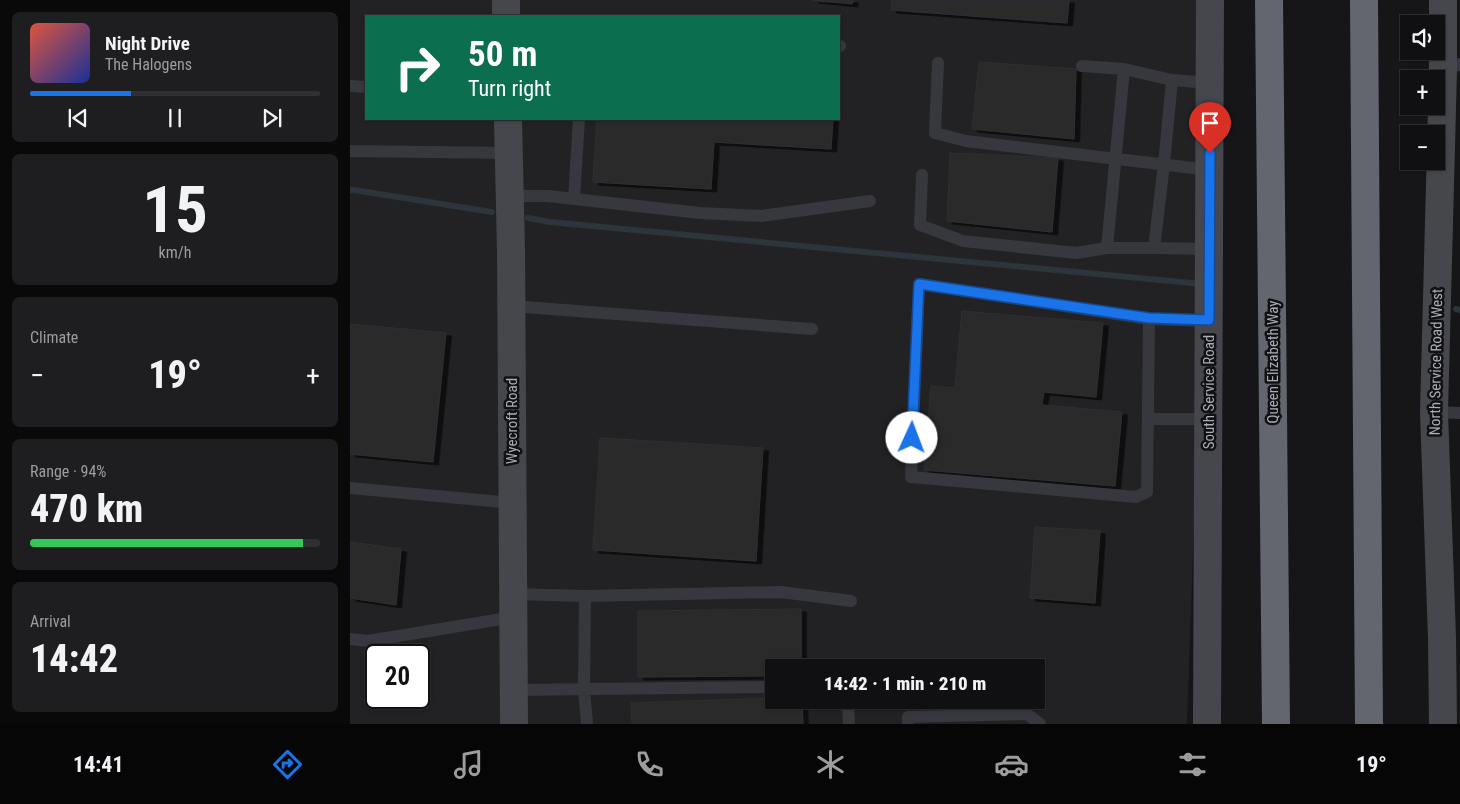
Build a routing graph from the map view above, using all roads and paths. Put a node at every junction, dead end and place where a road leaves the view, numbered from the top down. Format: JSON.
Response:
{"nodes":[{"id":1,"x":506,"y":0,"type":"edge"},
{"id":2,"x":1210,"y":0,"type":"edge"},
{"id":3,"x":1269,"y":0,"type":"edge"},
{"id":4,"x":1364,"y":0,"type":"edge"},
{"id":5,"x":1444,"y":0,"type":"edge"},
{"id":6,"x":506,"y":15,"type":"edge"},
{"id":7,"x":938,"y":64,"type":"dead end"},
{"id":8,"x":1082,"y":66,"type":"dead end"},
{"id":9,"x":1452,"y":68,"type":"edge"},
{"id":10,"x":1124,"y":70,"type":"junction"},
{"id":11,"x":1172,"y":80,"type":"junction"},
{"id":12,"x":1210,"y":83,"type":"junction"},
{"id":13,"x":350,"y":86,"type":"edge"},
{"id":14,"x":365,"y":87,"type":"edge"},
{"id":15,"x":508,"y":120,"type":"edge"},
{"id":16,"x":579,"y":120,"type":"edge"},
{"id":17,"x":350,"y":151,"type":"edge"},
{"id":18,"x":509,"y":153,"type":"junction"},
{"id":19,"x":1115,"y":160,"type":"junction"},
{"id":20,"x":1164,"y":164,"type":"junction"},
{"id":21,"x":1210,"y":170,"type":"junction"},
{"id":22,"x":922,"y":175,"type":"dead end"},
{"id":23,"x":510,"y":196,"type":"junction"},
{"id":24,"x":574,"y":199,"type":"junction"},
{"id":25,"x":870,"y":201,"type":"dead end"},
{"id":26,"x":1107,"y":248,"type":"junction"},
{"id":27,"x":1154,"y":248,"type":"junction"},
{"id":28,"x":1210,"y":249,"type":"junction"},
{"id":29,"x":512,"y":306,"type":"junction"},
{"id":30,"x":1149,"y":318,"type":"junction"},
{"id":31,"x":1209,"y":320,"type":"junction"},
{"id":32,"x":812,"y":329,"type":"dead end"},
{"id":33,"x":1447,"y":412,"type":"edge"},
{"id":34,"x":1148,"y":419,"type":"junction"},
{"id":35,"x":1209,"y":419,"type":"junction"},
{"id":36,"x":350,"y":488,"type":"edge"},
{"id":37,"x":513,"y":503,"type":"junction"},
{"id":38,"x":586,"y":596,"type":"junction"},
{"id":39,"x":851,"y":601,"type":"dead end"},
{"id":40,"x":514,"y":605,"type":"junction"},
{"id":41,"x":350,"y":638,"type":"edge"},
{"id":42,"x":765,"y":687,"type":"edge"},
{"id":43,"x":584,"y":689,"type":"junction"},
{"id":44,"x":514,"y":690,"type":"junction"},
{"id":45,"x":848,"y":709,"type":"edge"},
{"id":46,"x":514,"y":724,"type":"edge"},
{"id":47,"x":586,"y":724,"type":"edge"},
{"id":48,"x":849,"y":724,"type":"edge"},
{"id":49,"x":908,"y":724,"type":"edge"},
{"id":50,"x":1040,"y":724,"type":"edge"},
{"id":51,"x":1207,"y":724,"type":"edge"},
{"id":52,"x":1276,"y":724,"type":"edge"},
{"id":53,"x":1369,"y":724,"type":"edge"},
{"id":54,"x":1443,"y":724,"type":"edge"}],
"edges":[{"from":1,"to":6,"type":"street"},
{"from":2,"to":12,"type":"street","name":"South Service Road"},
{"from":3,"to":52,"type":"highway","name":"Queen Elizabeth Way"},
{"from":4,"to":53,"type":"highway"},
{"from":5,"to":9,"type":"street","name":"North Service Road West"},
{"from":7,"to":19,"type":"lane"},
{"from":8,"to":10,"type":"lane"},
{"from":9,"to":33,"type":"street","name":"North Service Road West"},
{"from":10,"to":11,"type":"lane"},
{"from":10,"to":19,"type":"lane"},
{"from":11,"to":12,"type":"lane"},
{"from":11,"to":20,"type":"lane"},
{"from":12,"to":21,"type":"street","name":"South Service Road"},
{"from":13,"to":14,"type":"lane"},
{"from":15,"to":18,"type":"street","name":"Wyecroft Road"},
{"from":16,"to":24,"type":"lane"},
{"from":17,"to":18,"type":"lane"},
{"from":18,"to":23,"type":"street","name":"Wyecroft Road"},
{"from":19,"to":20,"type":"lane"},
{"from":19,"to":26,"type":"lane"},
{"from":20,"to":21,"type":"lane"},
{"from":20,"to":27,"type":"lane"},
{"from":21,"to":28,"type":"street","name":"South Service Road"},
{"from":22,"to":26,"type":"lane"},
{"from":23,"to":24,"type":"lane"},
{"from":23,"to":29,"type":"street","name":"Wyecroft Road"},
{"from":24,"to":25,"type":"lane"},
{"from":26,"to":27,"type":"lane"},
{"from":27,"to":28,"type":"lane"},
{"from":28,"to":31,"type":"street","name":"South Service Road"},
{"from":29,"to":32,"type":"lane"},
{"from":29,"to":37,"type":"street","name":"Wyecroft Road"},
{"from":30,"to":31,"type":"lane"},
{"from":30,"to":34,"type":"lane"},
{"from":30,"to":34,"type":"lane"},
{"from":31,"to":35,"type":"street","name":"South Service Road"},
{"from":33,"to":54,"type":"street","name":"North Service Road West"},
{"from":34,"to":35,"type":"lane"},
{"from":35,"to":51,"type":"street","name":"South Service Road"},
{"from":36,"to":37,"type":"lane"},
{"from":37,"to":40,"type":"street","name":"Wyecroft Road"},
{"from":38,"to":39,"type":"lane"},
{"from":38,"to":40,"type":"lane"},
{"from":38,"to":43,"type":"lane"},
{"from":40,"to":41,"type":"lane"},
{"from":40,"to":44,"type":"street","name":"Wyecroft Road"},
{"from":42,"to":43,"type":"lane"},
{"from":43,"to":44,"type":"lane"},
{"from":43,"to":47,"type":"lane"},
{"from":44,"to":46,"type":"street","name":"Wyecroft Road"},
{"from":45,"to":48,"type":"lane"},
{"from":49,"to":50,"type":"lane"}]}
